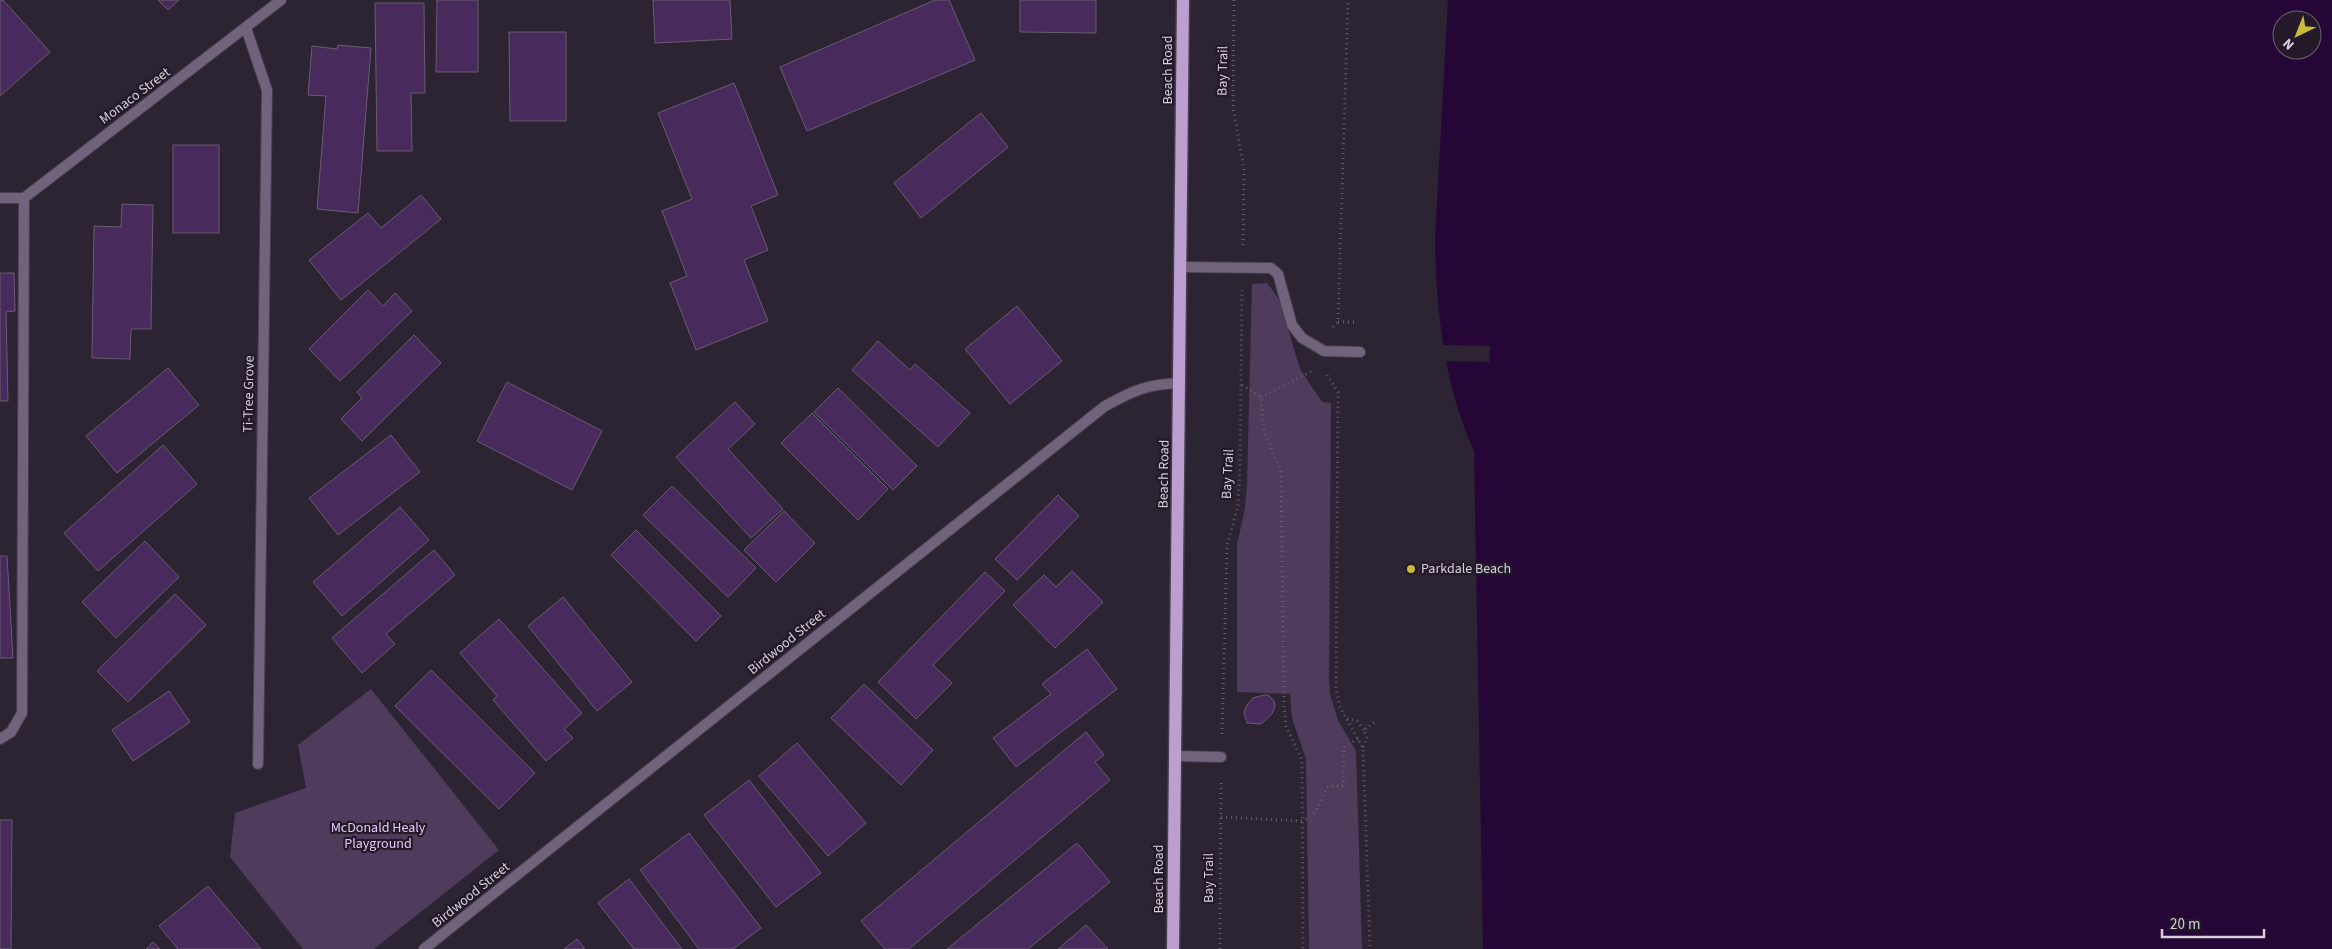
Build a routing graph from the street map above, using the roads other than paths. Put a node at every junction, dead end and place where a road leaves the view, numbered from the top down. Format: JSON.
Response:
{"nodes":[{"id":1,"x":281,"y":0,"type":"edge"},
{"id":2,"x":1183,"y":0,"type":"edge"},
{"id":3,"x":246,"y":28,"type":"junction"},
{"id":4,"x":0,"y":198,"type":"edge"},
{"id":5,"x":24,"y":198,"type":"junction"},
{"id":6,"x":1181,"y":267,"type":"junction"},
{"id":7,"x":1360,"y":352,"type":"dead end"},
{"id":8,"x":1180,"y":383,"type":"junction"},
{"id":9,"x":0,"y":739,"type":"edge"},
{"id":10,"x":1176,"y":756,"type":"junction"},
{"id":11,"x":1221,"y":757,"type":"road end"},
{"id":12,"x":258,"y":764,"type":"dead end"},
{"id":13,"x":424,"y":949,"type":"edge"},
{"id":14,"x":1173,"y":949,"type":"edge"}],
"edges":[{"from":1,"to":3,"type":"street","name":"Monaco Street"},
{"from":2,"to":6,"type":"main road","name":"Beach Road"},
{"from":3,"to":5,"type":"street","name":"Monaco Street"},
{"from":3,"to":12,"type":"street","name":"Ti-Tree Grove"},
{"from":4,"to":5,"type":"street"},
{"from":5,"to":9,"type":"street"},
{"from":6,"to":7,"type":"street"},
{"from":6,"to":8,"type":"main road","name":"Beach Road"},
{"from":8,"to":10,"type":"main road","name":"Beach Road"},
{"from":8,"to":13,"type":"street","name":"Birdwood Street"},
{"from":10,"to":11,"type":"street"},
{"from":10,"to":14,"type":"main road","name":"Beach Road"}]}
